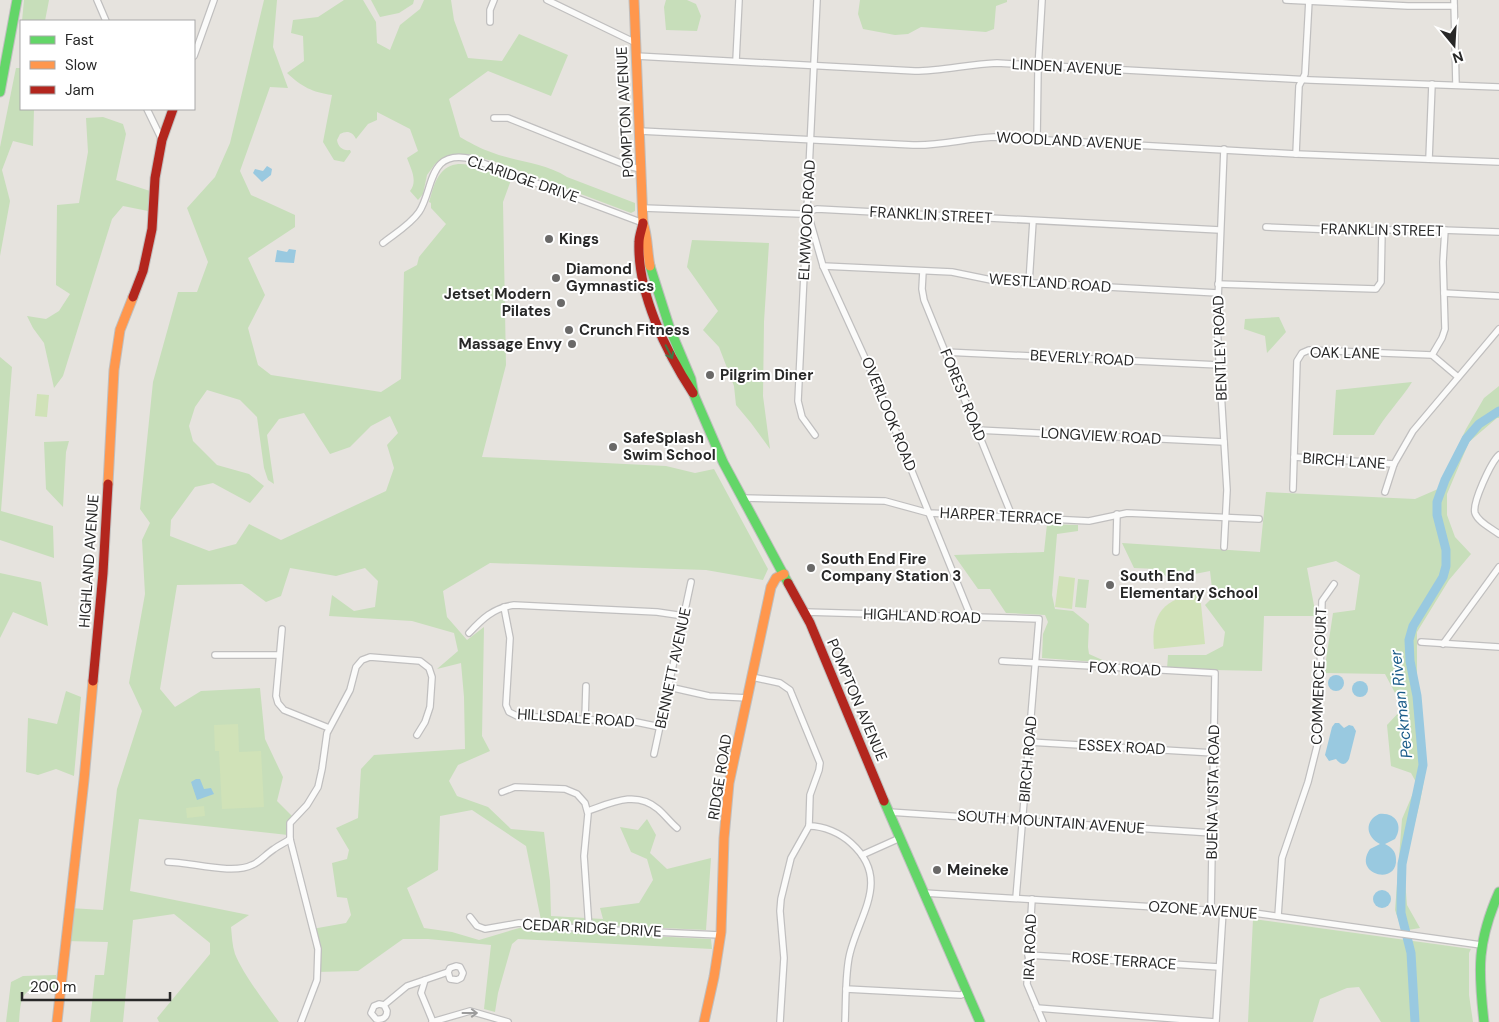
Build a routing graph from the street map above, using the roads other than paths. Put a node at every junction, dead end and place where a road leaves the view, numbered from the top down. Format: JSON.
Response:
{"nodes":[{"id":1,"x":17,"y":0,"type":"edge"},
{"id":2,"x":96,"y":0,"type":"edge"},
{"id":3,"x":214,"y":0,"type":"edge"},
{"id":4,"x":494,"y":0,"type":"edge"},
{"id":5,"x":547,"y":0,"type":"edge"},
{"id":6,"x":634,"y":0,"type":"edge"},
{"id":7,"x":739,"y":0,"type":"edge"},
{"id":8,"x":818,"y":0,"type":"edge"},
{"id":9,"x":1042,"y":0,"type":"edge"},
{"id":10,"x":1286,"y":0,"type":"edge"},
{"id":11,"x":1309,"y":1,"type":"edge"},
{"id":12,"x":1454,"y":3,"type":"edge"},
{"id":13,"x":106,"y":20,"type":"edge"},
{"id":14,"x":490,"y":22,"type":"dead end"},
{"id":15,"x":636,"y":42,"type":"junction"},
{"id":16,"x":195,"y":53,"type":"edge"},
{"id":17,"x":636,"y":56,"type":"junction"},
{"id":18,"x":736,"y":61,"type":"junction"},
{"id":19,"x":1038,"y":65,"type":"junction"},
{"id":20,"x":815,"y":66,"type":"junction"},
{"id":21,"x":1302,"y":80,"type":"junction"},
{"id":22,"x":1432,"y":84,"type":"junction"},
{"id":23,"x":1456,"y":85,"type":"junction"},
{"id":24,"x":1499,"y":87,"type":"edge"},
{"id":25,"x":0,"y":92,"type":"edge"},
{"id":26,"x":147,"y":110,"type":"edge"},
{"id":27,"x":173,"y":110,"type":"edge"},
{"id":28,"x":494,"y":118,"type":"dead end"},
{"id":29,"x":640,"y":131,"type":"junction"},
{"id":30,"x":162,"y":140,"type":"junction"},
{"id":31,"x":811,"y":140,"type":"junction"},
{"id":32,"x":1037,"y":140,"type":"junction"},
{"id":33,"x":1224,"y":150,"type":"junction"},
{"id":34,"x":1296,"y":154,"type":"junction"},
{"id":35,"x":1429,"y":159,"type":"junction"},
{"id":36,"x":1499,"y":162,"type":"edge"},
{"id":37,"x":641,"y":169,"type":"junction"},
{"id":38,"x":643,"y":208,"type":"junction"},
{"id":39,"x":808,"y":212,"type":"junction"},
{"id":40,"x":1033,"y":221,"type":"junction"},
{"id":41,"x":643,"y":223,"type":"junction"},
{"id":42,"x":1266,"y":227,"type":"dead end"},
{"id":43,"x":1220,"y":230,"type":"junction"},
{"id":44,"x":1382,"y":230,"type":"junction"},
{"id":45,"x":1445,"y":230,"type":"junction"},
{"id":46,"x":1499,"y":232,"type":"edge"},
{"id":47,"x":383,"y":243,"type":"dead end"},
{"id":48,"x":823,"y":266,"type":"junction"},
{"id":49,"x":923,"y":271,"type":"junction"},
{"id":50,"x":1029,"y":283,"type":"junction"},
{"id":51,"x":1218,"y":284,"type":"junction"},
{"id":52,"x":1218,"y":293,"type":"junction"},
{"id":53,"x":1444,"y":294,"type":"junction"},
{"id":54,"x":1499,"y":296,"type":"edge"},
{"id":55,"x":1499,"y":329,"type":"edge"},
{"id":56,"x":945,"y":352,"type":"junction"},
{"id":57,"x":1432,"y":355,"type":"junction"},
{"id":58,"x":1219,"y":364,"type":"junction"},
{"id":59,"x":1458,"y":378,"type":"junction"},
{"id":60,"x":977,"y":430,"type":"junction"},
{"id":61,"x":815,"y":435,"type":"dead end"},
{"id":62,"x":1224,"y":442,"type":"junction"},
{"id":63,"x":1499,"y":455,"type":"edge"},
{"id":64,"x":1294,"y":457,"type":"junction"},
{"id":65,"x":1394,"y":464,"type":"junction"},
{"id":66,"x":1293,"y":489,"type":"dead end"},
{"id":67,"x":1385,"y":492,"type":"dead end"},
{"id":68,"x":743,"y":498,"type":"junction"},
{"id":69,"x":929,"y":513,"type":"junction"},
{"id":70,"x":1117,"y":514,"type":"junction"},
{"id":71,"x":1012,"y":516,"type":"junction"},
{"id":72,"x":1226,"y":517,"type":"junction"},
{"id":73,"x":1259,"y":519,"type":"dead end"},
{"id":74,"x":1499,"y":534,"type":"edge"},
{"id":75,"x":1224,"y":547,"type":"dead end"},
{"id":76,"x":1116,"y":552,"type":"dead end"},
{"id":77,"x":1499,"y":567,"type":"edge"},
{"id":78,"x":784,"y":574,"type":"junction"},
{"id":79,"x":691,"y":582,"type":"dead end"},
{"id":80,"x":1334,"y":584,"type":"dead end"},
{"id":81,"x":504,"y":607,"type":"junction"},
{"id":82,"x":805,"y":612,"type":"junction"},
{"id":83,"x":684,"y":616,"type":"junction"},
{"id":84,"x":971,"y":617,"type":"junction"},
{"id":85,"x":1039,"y":620,"type":"joint"},
{"id":86,"x":282,"y":629,"type":"dead end"},
{"id":87,"x":468,"y":633,"type":"dead end"},
{"id":88,"x":1421,"y":642,"type":"dead end"},
{"id":89,"x":1443,"y":644,"type":"junction"},
{"id":90,"x":1499,"y":647,"type":"edge"},
{"id":91,"x":215,"y":655,"type":"dead end"},
{"id":92,"x":279,"y":655,"type":"junction"},
{"id":93,"x":1002,"y":661,"type":"dead end"},
{"id":94,"x":1036,"y":664,"type":"junction"},
{"id":95,"x":1215,"y":674,"type":"joint"},
{"id":96,"x":752,"y":678,"type":"junction"},
{"id":97,"x":586,"y":686,"type":"dead end"},
{"id":98,"x":669,"y":687,"type":"junction"},
{"id":99,"x":748,"y":698,"type":"junction"},
{"id":100,"x":585,"y":719,"type":"junction"},
{"id":101,"x":660,"y":727,"type":"junction"},
{"id":102,"x":329,"y":728,"type":"junction"},
{"id":103,"x":417,"y":735,"type":"dead end"},
{"id":104,"x":1029,"y":742,"type":"junction"},
{"id":105,"x":1214,"y":753,"type":"junction"},
{"id":106,"x":654,"y":754,"type":"dead end"},
{"id":107,"x":502,"y":792,"type":"dead end"},
{"id":108,"x":588,"y":811,"type":"junction"},
{"id":109,"x":889,"y":812,"type":"junction"},
{"id":110,"x":1022,"y":821,"type":"junction"},
{"id":111,"x":809,"y":826,"type":"junction"},
{"id":112,"x":677,"y":828,"type":"dead end"},
{"id":113,"x":1212,"y":832,"type":"junction"},
{"id":114,"x":900,"y":838,"type":"junction"},
{"id":115,"x":290,"y":839,"type":"junction"},
{"id":116,"x":862,"y":855,"type":"junction"},
{"id":117,"x":168,"y":862,"type":"dead end"},
{"id":118,"x":1499,"y":892,"type":"edge"},
{"id":119,"x":924,"y":893,"type":"junction"},
{"id":120,"x":1016,"y":898,"type":"junction"},
{"id":121,"x":1032,"y":899,"type":"junction"},
{"id":122,"x":1211,"y":910,"type":"junction"},
{"id":123,"x":1223,"y":911,"type":"junction"},
{"id":124,"x":1278,"y":916,"type":"junction"},
{"id":125,"x":470,"y":917,"type":"dead end"},
{"id":126,"x":589,"y":929,"type":"junction"},
{"id":127,"x":720,"y":935,"type":"junction"},
{"id":128,"x":1481,"y":944,"type":"junction"},
{"id":129,"x":1028,"y":955,"type":"junction"},
{"id":130,"x":1219,"y":967,"type":"junction"},
{"id":131,"x":448,"y":972,"type":"dead end"},
{"id":132,"x":425,"y":980,"type":"junction"},
{"id":133,"x":407,"y":986,"type":"junction"},
{"id":134,"x":846,"y":989,"type":"junction"},
{"id":135,"x":967,"y":992,"type":"junction"},
{"id":136,"x":421,"y":993,"type":"junction"},
{"id":137,"x":384,"y":1005,"type":"dead end"},
{"id":138,"x":1037,"y":1008,"type":"junction"},
{"id":139,"x":56,"y":1022,"type":"edge"},
{"id":140,"x":301,"y":1022,"type":"edge"},
{"id":141,"x":432,"y":1022,"type":"edge"},
{"id":142,"x":508,"y":1022,"type":"edge"},
{"id":143,"x":704,"y":1022,"type":"edge"},
{"id":144,"x":780,"y":1022,"type":"edge"},
{"id":145,"x":845,"y":1022,"type":"edge"},
{"id":146,"x":980,"y":1022,"type":"edge"},
{"id":147,"x":1043,"y":1022,"type":"edge"},
{"id":148,"x":1216,"y":1022,"type":"edge"},
{"id":149,"x":1484,"y":1022,"type":"edge"}],
"edges":[{"from":1,"to":25,"type":"main road"},
{"from":2,"to":13,"type":"street"},
{"from":3,"to":16,"type":"street"},
{"from":4,"to":14,"type":"street"},
{"from":5,"to":15,"type":"street"},
{"from":6,"to":15,"type":"main road","name":"POMPTON AVENUE"},
{"from":7,"to":18,"type":"street"},
{"from":8,"to":20,"type":"street","name":"ELMWOOD ROAD"},
{"from":9,"to":19,"type":"street"},
{"from":10,"to":11,"type":"street"},
{"from":11,"to":12,"type":"street"},
{"from":11,"to":21,"type":"street"},
{"from":12,"to":23,"type":"street"},
{"from":15,"to":17,"type":"main road","name":"POMPTON AVENUE"},
{"from":17,"to":18,"type":"street","name":"LINDEN AVENUE"},
{"from":17,"to":29,"type":"main road","name":"POMPTON AVENUE"},
{"from":18,"to":20,"type":"street","name":"LINDEN AVENUE"},
{"from":19,"to":20,"type":"street","name":"LINDEN AVENUE"},
{"from":19,"to":21,"type":"street","name":"LINDEN AVENUE"},
{"from":19,"to":32,"type":"street"},
{"from":20,"to":31,"type":"street","name":"ELMWOOD ROAD"},
{"from":21,"to":22,"type":"street","name":"LINDEN AVENUE"},
{"from":21,"to":34,"type":"street"},
{"from":22,"to":23,"type":"street","name":"LINDEN AVENUE"},
{"from":22,"to":35,"type":"street"},
{"from":23,"to":24,"type":"street","name":"LINDEN AVENUE"},
{"from":26,"to":30,"type":"street"},
{"from":27,"to":30,"type":"main road","name":"HIGHLAND AVENUE"},
{"from":28,"to":37,"type":"street"},
{"from":29,"to":31,"type":"street","name":"WOODLAND AVENUE"},
{"from":29,"to":37,"type":"main road","name":"POMPTON AVENUE"},
{"from":30,"to":139,"type":"main road","name":"HIGHLAND AVENUE"},
{"from":31,"to":32,"type":"street","name":"WOODLAND AVENUE"},
{"from":31,"to":39,"type":"street","name":"ELMWOOD ROAD"},
{"from":32,"to":33,"type":"street","name":"WOODLAND AVENUE"},
{"from":33,"to":34,"type":"street","name":"WOODLAND AVENUE"},
{"from":33,"to":43,"type":"street","name":"BENTLEY ROAD"},
{"from":34,"to":35,"type":"street","name":"WOODLAND AVENUE"},
{"from":35,"to":36,"type":"street","name":"WOODLAND AVENUE"},
{"from":37,"to":38,"type":"main road","name":"POMPTON AVENUE"},
{"from":38,"to":39,"type":"street","name":"FRANKLIN STREET"},
{"from":38,"to":41,"type":"main road","name":"POMPTON AVENUE"},
{"from":39,"to":40,"type":"street","name":"FRANKLIN STREET"},
{"from":39,"to":48,"type":"street","name":"OVERLOOK ROAD"},
{"from":39,"to":61,"type":"street","name":"ELMWOOD ROAD"},
{"from":40,"to":43,"type":"street","name":"FRANKLIN STREET"},
{"from":40,"to":50,"type":"street"},
{"from":41,"to":47,"type":"street","name":"CLARIDGE DRIVE"},
{"from":41,"to":68,"type":"main road","name":"POMPTON AVENUE"},
{"from":42,"to":44,"type":"street","name":"FRANKLIN STREET"},
{"from":43,"to":51,"type":"street","name":"BENTLEY ROAD"},
{"from":44,"to":45,"type":"street","name":"FRANKLIN STREET"},
{"from":44,"to":51,"type":"street"},
{"from":45,"to":46,"type":"street","name":"FRANKLIN STREET"},
{"from":45,"to":53,"type":"street"},
{"from":48,"to":49,"type":"street","name":"WESTLAND ROAD"},
{"from":48,"to":69,"type":"street","name":"OVERLOOK ROAD"},
{"from":49,"to":50,"type":"street","name":"WESTLAND ROAD"},
{"from":49,"to":56,"type":"street","name":"FOREST ROAD"},
{"from":50,"to":52,"type":"street","name":"WESTLAND ROAD"},
{"from":51,"to":52,"type":"street","name":"BENTLEY ROAD"},
{"from":52,"to":58,"type":"street","name":"BENTLEY ROAD"},
{"from":53,"to":54,"type":"street"},
{"from":53,"to":57,"type":"street"},
{"from":55,"to":59,"type":"street"},
{"from":56,"to":58,"type":"street","name":"BEVERLY ROAD"},
{"from":56,"to":60,"type":"street","name":"FOREST ROAD"},
{"from":57,"to":59,"type":"street"},
{"from":57,"to":64,"type":"street","name":"OAK LANE"},
{"from":58,"to":62,"type":"street","name":"BENTLEY ROAD"},
{"from":59,"to":65,"type":"street"},
{"from":60,"to":62,"type":"street","name":"LONGVIEW ROAD"},
{"from":60,"to":71,"type":"street","name":"FOREST ROAD"},
{"from":62,"to":72,"type":"street","name":"BENTLEY ROAD"},
{"from":63,"to":74,"type":"street"},
{"from":64,"to":65,"type":"street","name":"BIRCH LANE"},
{"from":64,"to":66,"type":"street","name":"OAK LANE"},
{"from":65,"to":67,"type":"street"},
{"from":68,"to":69,"type":"street","name":"HARPER TERRACE"},
{"from":68,"to":78,"type":"main road","name":"POMPTON AVENUE"},
{"from":69,"to":71,"type":"street","name":"HARPER TERRACE"},
{"from":69,"to":84,"type":"street","name":"OVERLOOK ROAD"},
{"from":70,"to":71,"type":"street","name":"HARPER TERRACE"},
{"from":70,"to":72,"type":"street","name":"HARPER TERRACE"},
{"from":70,"to":76,"type":"street"},
{"from":72,"to":73,"type":"street","name":"HARPER TERRACE"},
{"from":72,"to":75,"type":"street","name":"BENTLEY ROAD"},
{"from":77,"to":89,"type":"street"},
{"from":78,"to":82,"type":"main road","name":"POMPTON AVENUE"},
{"from":78,"to":96,"type":"main road","name":"RIDGE ROAD"},
{"from":79,"to":83,"type":"street","name":"BENNETT AVENUE"},
{"from":80,"to":124,"type":"street","name":"COMMERCE COURT"},
{"from":81,"to":83,"type":"street"},
{"from":81,"to":87,"type":"street"},
{"from":81,"to":100,"type":"street","name":"HILLSDALE ROAD"},
{"from":82,"to":84,"type":"street","name":"HIGHLAND ROAD"},
{"from":82,"to":109,"type":"main road","name":"POMPTON AVENUE"},
{"from":83,"to":98,"type":"street","name":"BENNETT AVENUE"},
{"from":84,"to":85,"type":"street","name":"HIGHLAND ROAD"},
{"from":85,"to":94,"type":"street","name":"BIRCH ROAD"},
{"from":86,"to":92,"type":"street"},
{"from":88,"to":89,"type":"street"},
{"from":89,"to":90,"type":"street"},
{"from":91,"to":92,"type":"street"},
{"from":92,"to":102,"type":"street"},
{"from":93,"to":94,"type":"street","name":"FOX ROAD"},
{"from":94,"to":95,"type":"street","name":"FOX ROAD"},
{"from":94,"to":104,"type":"street","name":"BIRCH ROAD"},
{"from":95,"to":105,"type":"street","name":"BUENA VISTA ROAD"},
{"from":96,"to":99,"type":"main road","name":"RIDGE ROAD"},
{"from":96,"to":111,"type":"street"},
{"from":97,"to":100,"type":"street"},
{"from":98,"to":99,"type":"street"},
{"from":98,"to":101,"type":"street","name":"BENNETT AVENUE"},
{"from":99,"to":127,"type":"main road","name":"RIDGE ROAD"},
{"from":100,"to":101,"type":"street","name":"HILLSDALE ROAD"},
{"from":101,"to":106,"type":"street","name":"BENNETT AVENUE"},
{"from":102,"to":103,"type":"street"},
{"from":102,"to":115,"type":"street"},
{"from":104,"to":105,"type":"street","name":"ESSEX ROAD"},
{"from":104,"to":110,"type":"street","name":"BIRCH ROAD"},
{"from":105,"to":113,"type":"street","name":"BUENA VISTA ROAD"},
{"from":107,"to":108,"type":"street"},
{"from":108,"to":112,"type":"street"},
{"from":108,"to":126,"type":"street"},
{"from":109,"to":110,"type":"street","name":"SOUTH MOUNTAIN AVENUE"},
{"from":109,"to":114,"type":"main road","name":"POMPTON AVENUE"},
{"from":110,"to":113,"type":"street","name":"SOUTH MOUNTAIN AVENUE"},
{"from":110,"to":120,"type":"street","name":"BIRCH ROAD"},
{"from":111,"to":116,"type":"street"},
{"from":111,"to":144,"type":"street"},
{"from":113,"to":122,"type":"street","name":"BUENA VISTA ROAD"},
{"from":114,"to":116,"type":"street"},
{"from":114,"to":119,"type":"main road","name":"POMPTON AVENUE"},
{"from":115,"to":117,"type":"street"},
{"from":115,"to":140,"type":"street"},
{"from":116,"to":134,"type":"street"},
{"from":118,"to":128,"type":"main road"},
{"from":119,"to":120,"type":"street","name":"OZONE AVENUE"},
{"from":119,"to":135,"type":"main road","name":"POMPTON AVENUE"},
{"from":120,"to":121,"type":"street","name":"OZONE AVENUE"},
{"from":121,"to":122,"type":"street","name":"OZONE AVENUE"},
{"from":121,"to":129,"type":"street","name":"IRA ROAD"},
{"from":122,"to":123,"type":"street","name":"OZONE AVENUE"},
{"from":123,"to":124,"type":"street","name":"OZONE AVENUE"},
{"from":123,"to":130,"type":"street"},
{"from":124,"to":128,"type":"street","name":"OZONE AVENUE"},
{"from":125,"to":126,"type":"street","name":"CEDAR RIDGE DRIVE"},
{"from":126,"to":127,"type":"street","name":"CEDAR RIDGE DRIVE"},
{"from":127,"to":143,"type":"main road","name":"RIDGE ROAD"},
{"from":128,"to":149,"type":"main road"},
{"from":129,"to":130,"type":"street","name":"ROSE TERRACE"},
{"from":129,"to":138,"type":"street","name":"IRA ROAD"},
{"from":130,"to":148,"type":"street"},
{"from":131,"to":132,"type":"street"},
{"from":132,"to":133,"type":"street"},
{"from":132,"to":136,"type":"street"},
{"from":133,"to":136,"type":"street"},
{"from":133,"to":137,"type":"street"},
{"from":134,"to":135,"type":"street"},
{"from":134,"to":145,"type":"street"},
{"from":135,"to":146,"type":"main road","name":"POMPTON AVENUE"},
{"from":136,"to":141,"type":"street"},
{"from":138,"to":147,"type":"street","name":"IRA ROAD"},
{"from":138,"to":148,"type":"street"},
{"from":141,"to":142,"type":"street","one_way":true}]}
